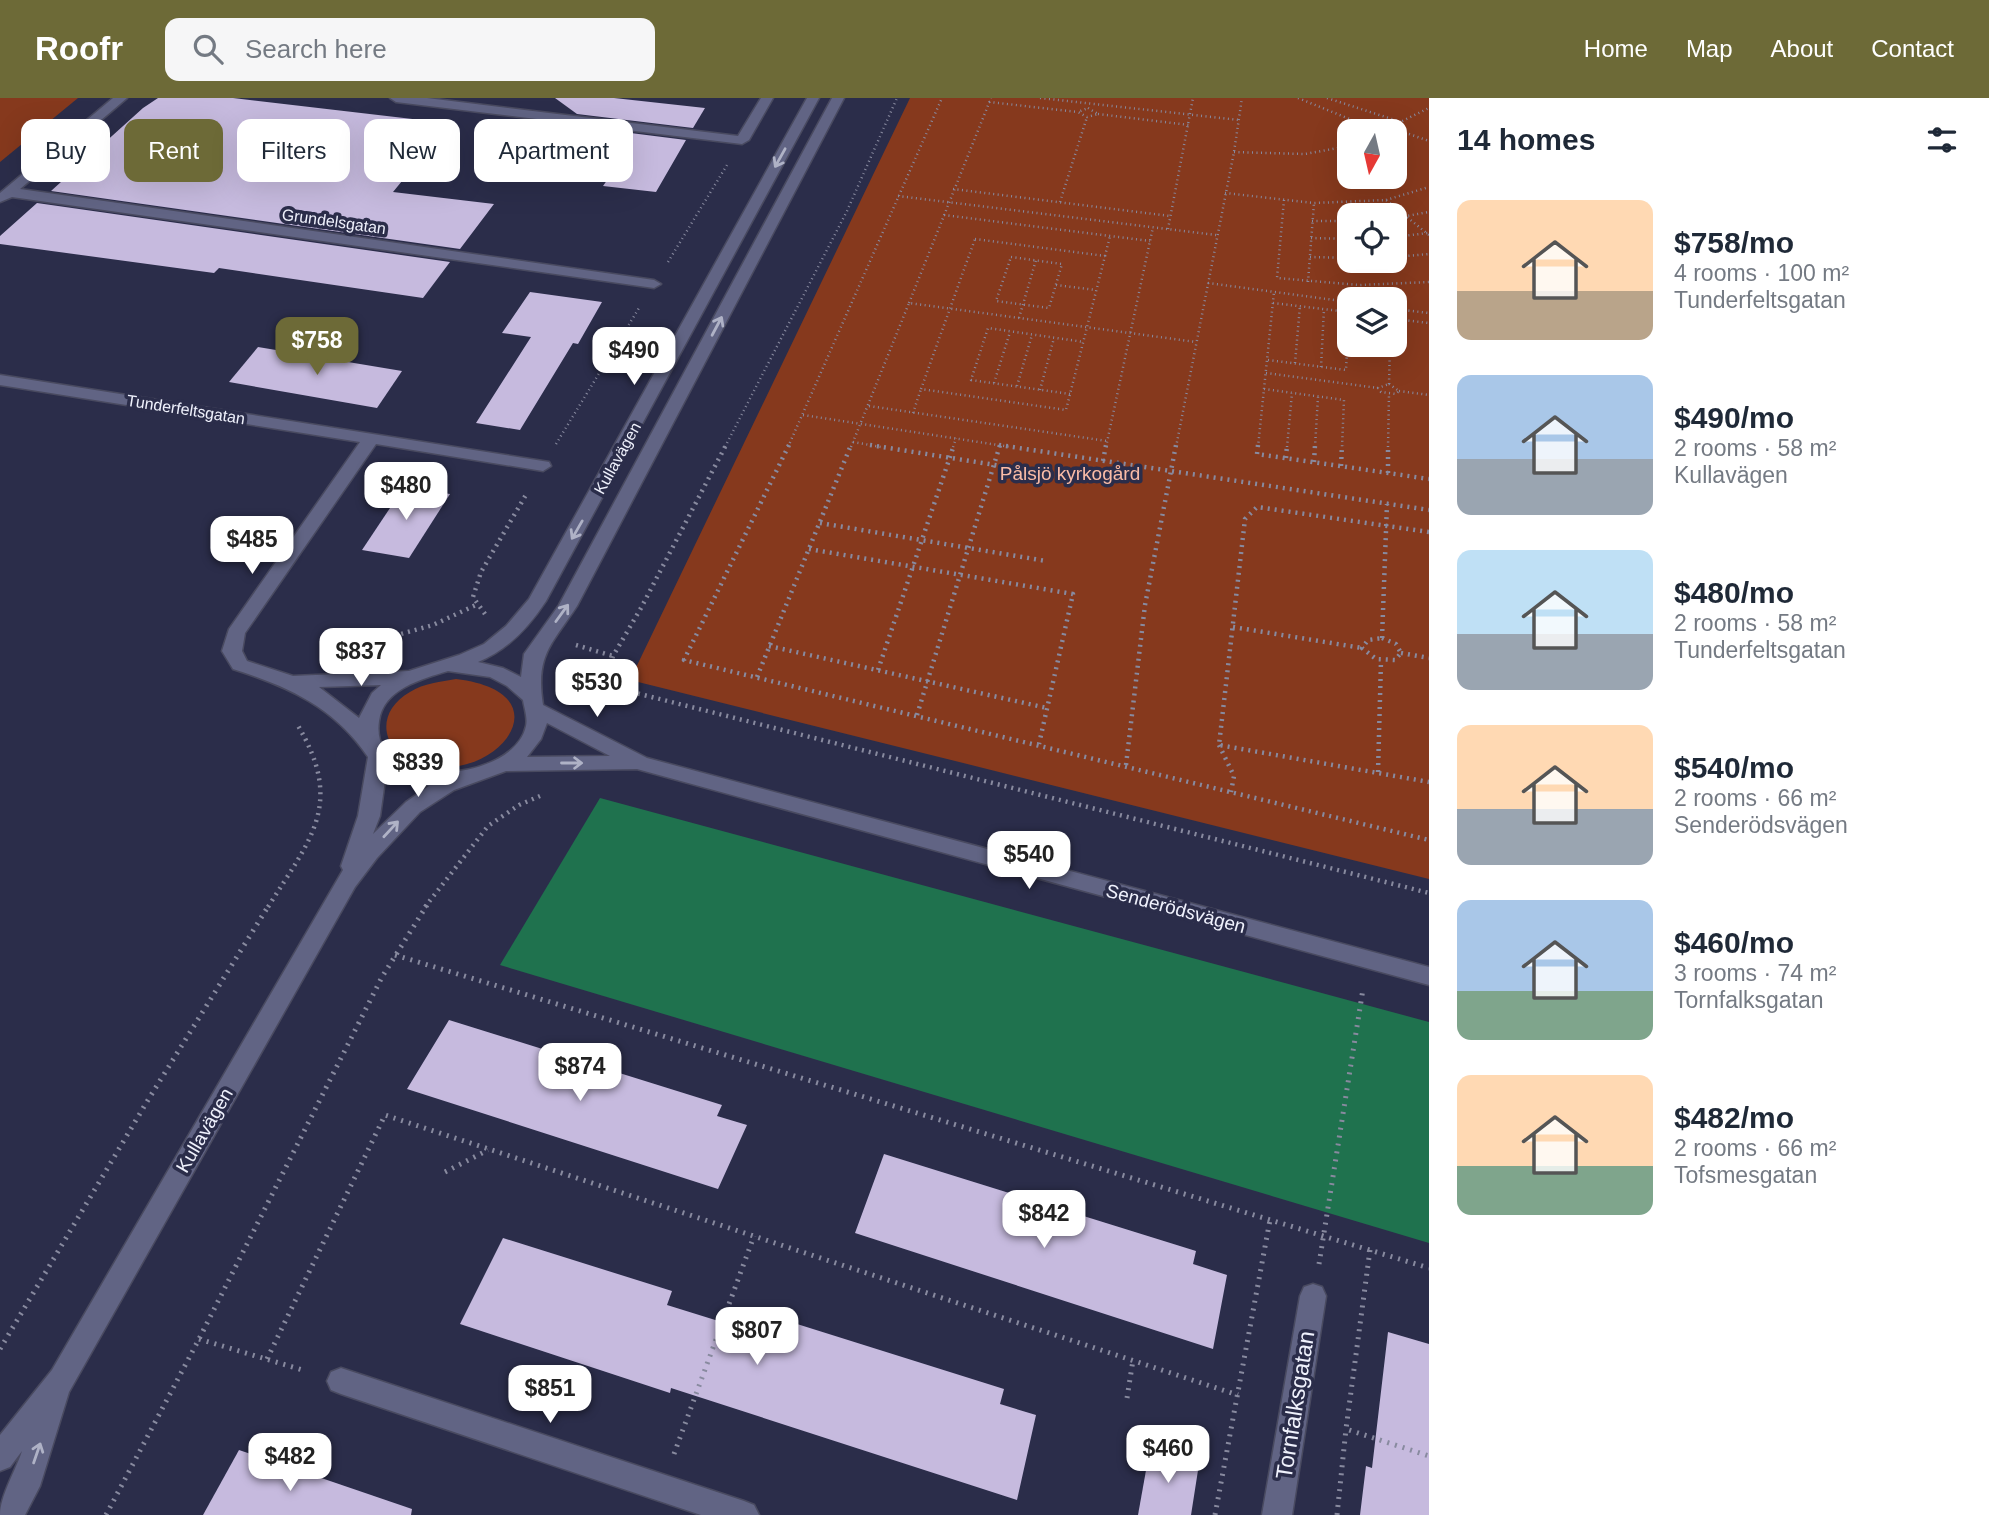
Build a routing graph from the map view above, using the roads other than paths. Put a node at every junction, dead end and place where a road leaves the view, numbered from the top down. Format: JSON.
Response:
{"nodes":[{"id":1,"x":121,"y":98,"type":"edge"},
{"id":2,"x":396,"y":98,"type":"edge"},
{"id":3,"x":767,"y":98,"type":"edge"},
{"id":4,"x":813,"y":98,"type":"edge"},
{"id":5,"x":838,"y":98,"type":"edge"},
{"id":6,"x":475,"y":102,"type":"edge"},
{"id":7,"x":5,"y":196,"type":"edge"},
{"id":8,"x":654,"y":284,"type":"road end"},
{"id":9,"x":0,"y":380,"type":"edge"},
{"id":10,"x":372,"y":439,"type":"junction"},
{"id":11,"x":543,"y":466,"type":"road end"},
{"id":12,"x":441,"y":667,"type":"junction"},
{"id":13,"x":414,"y":674,"type":"junction"},
{"id":14,"x":291,"y":681,"type":"junction"},
{"id":15,"x":534,"y":702,"type":"junction"},
{"id":16,"x":373,"y":748,"type":"junction"},
{"id":17,"x":504,"y":764,"type":"junction"},
{"id":18,"x":640,"y":764,"type":"junction"},
{"id":19,"x":474,"y":777,"type":"junction"},
{"id":20,"x":347,"y":881,"type":"junction"},
{"id":21,"x":1429,"y":976,"type":"edge"},
{"id":22,"x":1313,"y":1296,"type":"dead end"},
{"id":23,"x":62,"y":1379,"type":"junction"},
{"id":24,"x":341,"y":1381,"type":"road end"},
{"id":25,"x":0,"y":1457,"type":"edge"},
{"id":26,"x":9,"y":1515,"type":"edge"},
{"id":27,"x":744,"y":1515,"type":"edge"},
{"id":28,"x":1277,"y":1515,"type":"edge"}],
"edges":[{"from":1,"to":7,"type":"street"},
{"from":2,"to":6,"type":"street"},
{"from":3,"to":6,"type":"street"},
{"from":4,"to":12,"type":"street","name":"Kullavägen","one_way":true},
{"from":15,"to":5,"type":"street","name":"Kullavägen","one_way":true},
{"from":7,"to":8,"type":"street","name":"Grundelsgatan"},
{"from":9,"to":10,"type":"street","name":"Tunderfeltsgatan"},
{"from":10,"to":11,"type":"street","name":"Tunderfeltsgatan"},
{"from":10,"to":14,"type":"street"},
{"from":12,"to":13,"type":"street","name":"Kullavägen"},
{"from":12,"to":15,"type":"street","name":"Kullavägen"},
{"from":13,"to":14,"type":"street"},
{"from":13,"to":16,"type":"street","name":"Kullavägen"},
{"from":14,"to":16,"type":"street"},
{"from":15,"to":17,"type":"street","name":"Kullavägen"},
{"from":15,"to":18,"type":"street","name":"Senderödsvägen"},
{"from":16,"to":19,"type":"street","name":"Kullavägen"},
{"from":16,"to":20,"type":"street","name":"Kullavägen"},
{"from":17,"to":18,"type":"street","name":"Senderödsvägen","one_way":true},
{"from":17,"to":19,"type":"street","name":"Kullavägen"},
{"from":18,"to":21,"type":"street","name":"Senderödsvägen"},
{"from":20,"to":19,"type":"street","name":"Kullavägen","one_way":true},
{"from":20,"to":23,"type":"street","name":"Kullavägen"},
{"from":22,"to":28,"type":"street","name":"Tornfalksgatan"},
{"from":23,"to":25,"type":"street","name":"Kullavägen"},
{"from":26,"to":23,"type":"street","name":"Kullavägen","one_way":true},
{"from":24,"to":27,"type":"street"}]}
